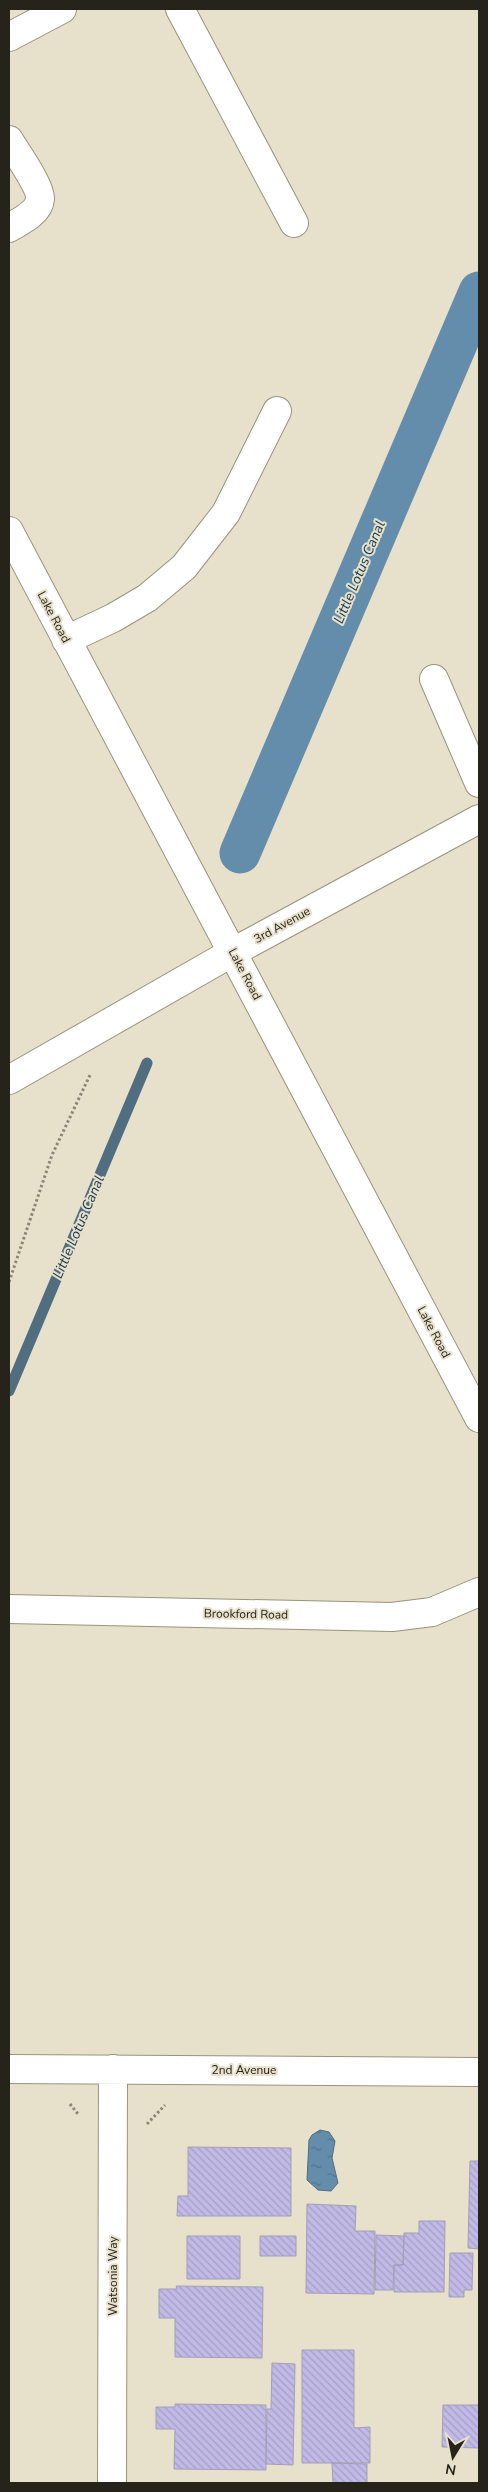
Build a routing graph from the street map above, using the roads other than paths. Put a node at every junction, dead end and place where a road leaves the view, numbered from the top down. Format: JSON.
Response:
{"nodes":[{"id":1,"x":62,"y":9,"type":"edge"},
{"id":2,"x":180,"y":9,"type":"edge"},
{"id":3,"x":9,"y":37,"type":"edge"},
{"id":4,"x":9,"y":140,"type":"edge"},
{"id":5,"x":294,"y":223,"type":"dead end"},
{"id":6,"x":9,"y":228,"type":"edge"},
{"id":7,"x":277,"y":410,"type":"dead end"},
{"id":8,"x":9,"y":531,"type":"edge"},
{"id":9,"x":66,"y":640,"type":"junction"},
{"id":10,"x":434,"y":679,"type":"dead end"},
{"id":11,"x":479,"y":783,"type":"edge"},
{"id":12,"x":479,"y":819,"type":"edge"},
{"id":13,"x":233,"y":952,"type":"junction"},
{"id":14,"x":9,"y":1080,"type":"edge"},
{"id":15,"x":479,"y":1418,"type":"edge"},
{"id":16,"x":479,"y":1592,"type":"edge"},
{"id":17,"x":9,"y":1609,"type":"edge"},
{"id":18,"x":9,"y":2069,"type":"edge"},
{"id":19,"x":113,"y":2069,"type":"junction"},
{"id":20,"x":479,"y":2072,"type":"edge"},
{"id":21,"x":112,"y":2483,"type":"edge"}],
"edges":[{"from":1,"to":3,"type":"street"},
{"from":2,"to":5,"type":"street"},
{"from":4,"to":6,"type":"street"},
{"from":7,"to":9,"type":"street"},
{"from":8,"to":9,"type":"street","name":"Lake Road"},
{"from":9,"to":13,"type":"street","name":"Lake Road"},
{"from":10,"to":11,"type":"street"},
{"from":12,"to":13,"type":"street","name":"3rd Avenue"},
{"from":13,"to":14,"type":"street","name":"3rd Avenue"},
{"from":13,"to":15,"type":"street","name":"Lake Road"},
{"from":16,"to":17,"type":"street","name":"Brookford Road"},
{"from":18,"to":19,"type":"street","name":"2nd Avenue"},
{"from":19,"to":20,"type":"street","name":"2nd Avenue"},
{"from":19,"to":21,"type":"street","name":"Watsonia Way"}]}
